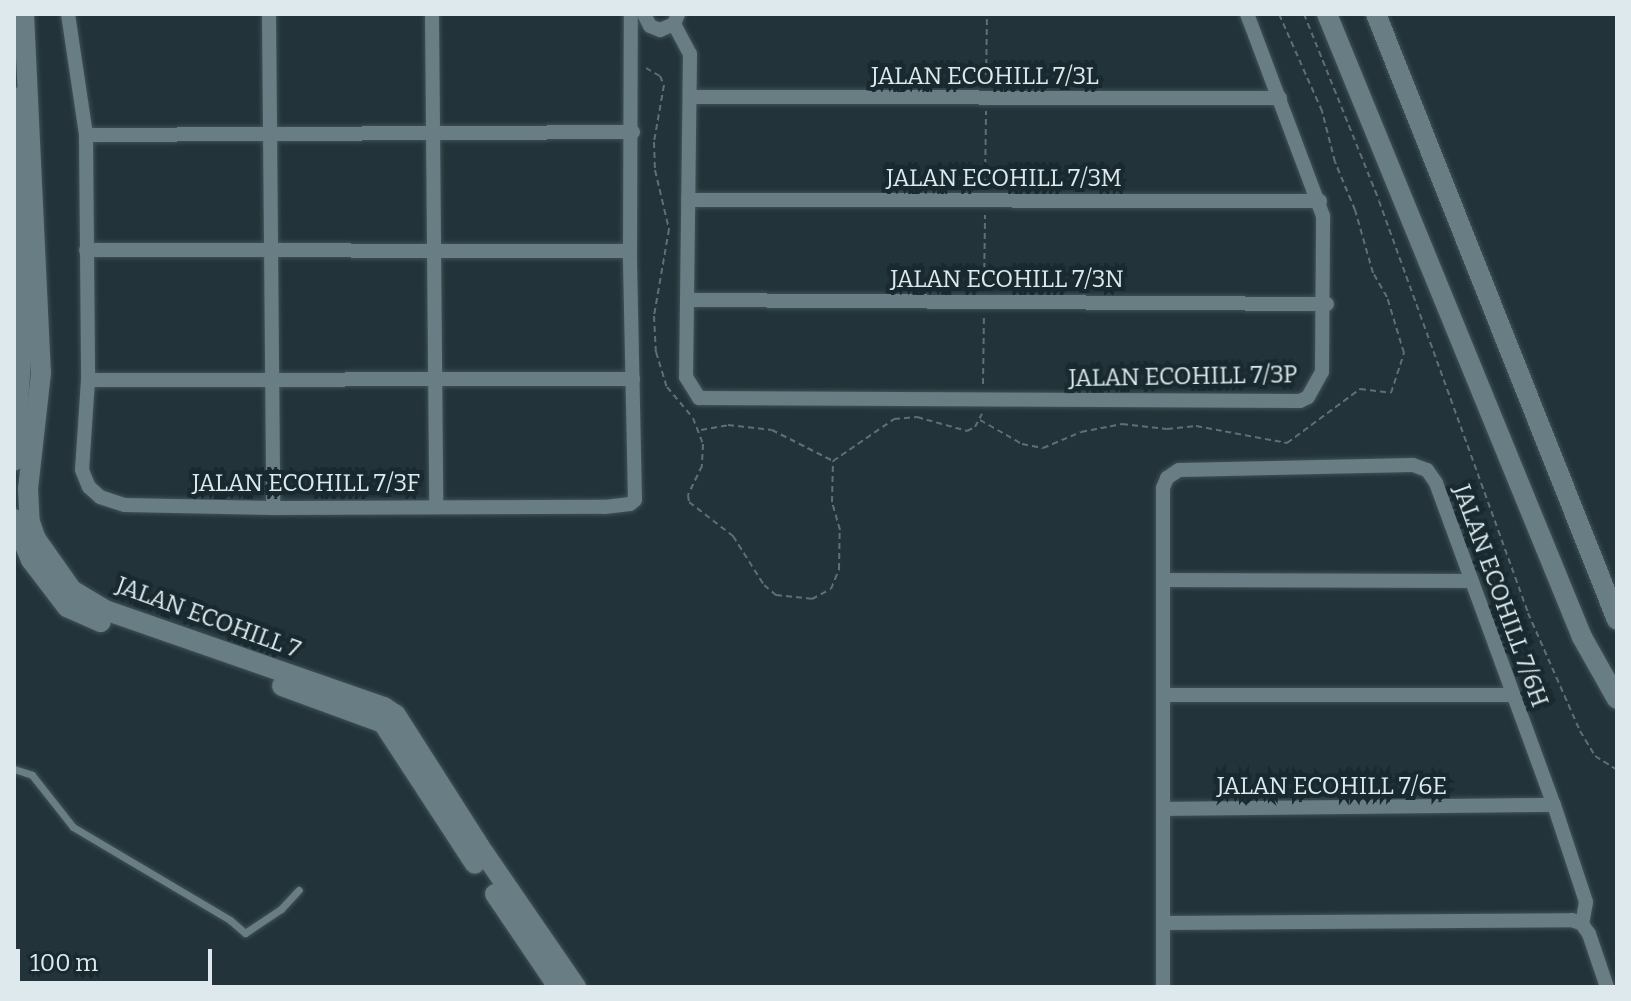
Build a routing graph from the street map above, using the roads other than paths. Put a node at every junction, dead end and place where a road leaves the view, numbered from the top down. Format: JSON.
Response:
{"nodes":[{"id":1,"x":24,"y":14,"type":"edge"},
{"id":2,"x":68,"y":14,"type":"edge"},
{"id":3,"x":269,"y":14,"type":"edge"},
{"id":4,"x":432,"y":14,"type":"edge"},
{"id":5,"x":631,"y":14,"type":"edge"},
{"id":6,"x":644,"y":14,"type":"edge"},
{"id":7,"x":1247,"y":14,"type":"edge"},
{"id":8,"x":1327,"y":14,"type":"edge"},
{"id":9,"x":1376,"y":14,"type":"edge"},
{"id":10,"x":676,"y":19,"type":"edge"},
{"id":11,"x":14,"y":97,"type":"edge"},
{"id":12,"x":690,"y":97,"type":"junction"},
{"id":13,"x":1280,"y":98,"type":"junction"},
{"id":14,"x":633,"y":132,"type":"junction"},
{"id":15,"x":15,"y":133,"type":"edge"},
{"id":16,"x":433,"y":133,"type":"junction"},
{"id":17,"x":270,"y":134,"type":"junction"},
{"id":18,"x":86,"y":135,"type":"junction"},
{"id":19,"x":688,"y":200,"type":"junction"},
{"id":20,"x":1320,"y":201,"type":"junction"},
{"id":21,"x":86,"y":250,"type":"junction"},
{"id":22,"x":271,"y":250,"type":"junction"},
{"id":23,"x":434,"y":251,"type":"junction"},
{"id":24,"x":630,"y":251,"type":"junction"},
{"id":25,"x":687,"y":300,"type":"junction"},
{"id":26,"x":1325,"y":304,"type":"junction"},
{"id":27,"x":272,"y":379,"type":"junction"},
{"id":28,"x":435,"y":379,"type":"junction"},
{"id":29,"x":633,"y":379,"type":"junction"},
{"id":30,"x":88,"y":380,"type":"junction"},
{"id":31,"x":14,"y":461,"type":"edge"},
{"id":32,"x":436,"y":506,"type":"junction"},
{"id":33,"x":273,"y":508,"type":"junction"},
{"id":34,"x":14,"y":519,"type":"edge"},
{"id":35,"x":1163,"y":580,"type":"junction"},
{"id":36,"x":1471,"y":581,"type":"junction"},
{"id":37,"x":1617,"y":620,"type":"edge"},
{"id":38,"x":1163,"y":695,"type":"junction"},
{"id":39,"x":1512,"y":695,"type":"junction"},
{"id":40,"x":1617,"y":699,"type":"edge"},
{"id":41,"x":14,"y":769,"type":"edge"},
{"id":42,"x":1554,"y":805,"type":"junction"},
{"id":43,"x":1163,"y":809,"type":"junction"},
{"id":44,"x":299,"y":890,"type":"dead end"},
{"id":45,"x":1163,"y":923,"type":"junction"},
{"id":46,"x":1585,"y":929,"type":"junction"},
{"id":47,"x":558,"y":987,"type":"edge"},
{"id":48,"x":576,"y":987,"type":"edge"},
{"id":49,"x":1163,"y":987,"type":"edge"},
{"id":50,"x":1607,"y":987,"type":"edge"}],
"edges":[{"from":1,"to":48,"type":"street","name":"JALAN ECOHILL 7"},
{"from":2,"to":18,"type":"street","name":"JALAN ECOHILL 7/3F"},
{"from":3,"to":17,"type":"street"},
{"from":4,"to":16,"type":"street"},
{"from":5,"to":14,"type":"street"},
{"from":6,"to":10,"type":"street"},
{"from":7,"to":13,"type":"street","name":"JALAN ECOHILL 7/3P"},
{"from":8,"to":40,"type":"street"},
{"from":9,"to":37,"type":"street"},
{"from":10,"to":12,"type":"street"},
{"from":11,"to":15,"type":"street"},
{"from":12,"to":13,"type":"street","name":"JALAN ECOHILL 7/3L"},
{"from":12,"to":19,"type":"street"},
{"from":13,"to":20,"type":"street","name":"JALAN ECOHILL 7/3P"},
{"from":14,"to":16,"type":"street"},
{"from":14,"to":24,"type":"street"},
{"from":15,"to":31,"type":"street"},
{"from":16,"to":17,"type":"street"},
{"from":16,"to":23,"type":"street"},
{"from":17,"to":18,"type":"street"},
{"from":17,"to":22,"type":"street"},
{"from":18,"to":21,"type":"street","name":"JALAN ECOHILL 7/3F"},
{"from":19,"to":20,"type":"street","name":"JALAN ECOHILL 7/3M"},
{"from":19,"to":25,"type":"street"},
{"from":20,"to":26,"type":"street","name":"JALAN ECOHILL 7/3P"},
{"from":21,"to":22,"type":"street"},
{"from":21,"to":30,"type":"street","name":"JALAN ECOHILL 7/3F"},
{"from":22,"to":23,"type":"street"},
{"from":22,"to":27,"type":"street"},
{"from":23,"to":24,"type":"street"},
{"from":23,"to":28,"type":"street"},
{"from":24,"to":29,"type":"street"},
{"from":25,"to":26,"type":"street","name":"JALAN ECOHILL 7/3N"},
{"from":25,"to":26,"type":"street","name":"JALAN ECOHILL 7/3P"},
{"from":27,"to":28,"type":"street"},
{"from":27,"to":30,"type":"street"},
{"from":27,"to":33,"type":"street"},
{"from":28,"to":29,"type":"street"},
{"from":28,"to":32,"type":"street"},
{"from":29,"to":32,"type":"street","name":"JALAN ECOHILL 7/3F"},
{"from":30,"to":33,"type":"street","name":"JALAN ECOHILL 7/3F"},
{"from":32,"to":33,"type":"street","name":"JALAN ECOHILL 7/3F"},
{"from":34,"to":47,"type":"street"},
{"from":35,"to":36,"type":"street"},
{"from":35,"to":36,"type":"street","name":"JALAN ECOHILL 7/6H"},
{"from":35,"to":38,"type":"street"},
{"from":36,"to":39,"type":"street","name":"JALAN ECOHILL 7/6H"},
{"from":38,"to":39,"type":"street"},
{"from":38,"to":43,"type":"street"},
{"from":39,"to":42,"type":"street","name":"JALAN ECOHILL 7/6H"},
{"from":41,"to":44,"type":"lane"},
{"from":42,"to":43,"type":"street","name":"JALAN ECOHILL 7/6E"},
{"from":42,"to":46,"type":"street"},
{"from":43,"to":45,"type":"street"},
{"from":45,"to":46,"type":"street"},
{"from":45,"to":49,"type":"street"},
{"from":46,"to":50,"type":"street"}]}
